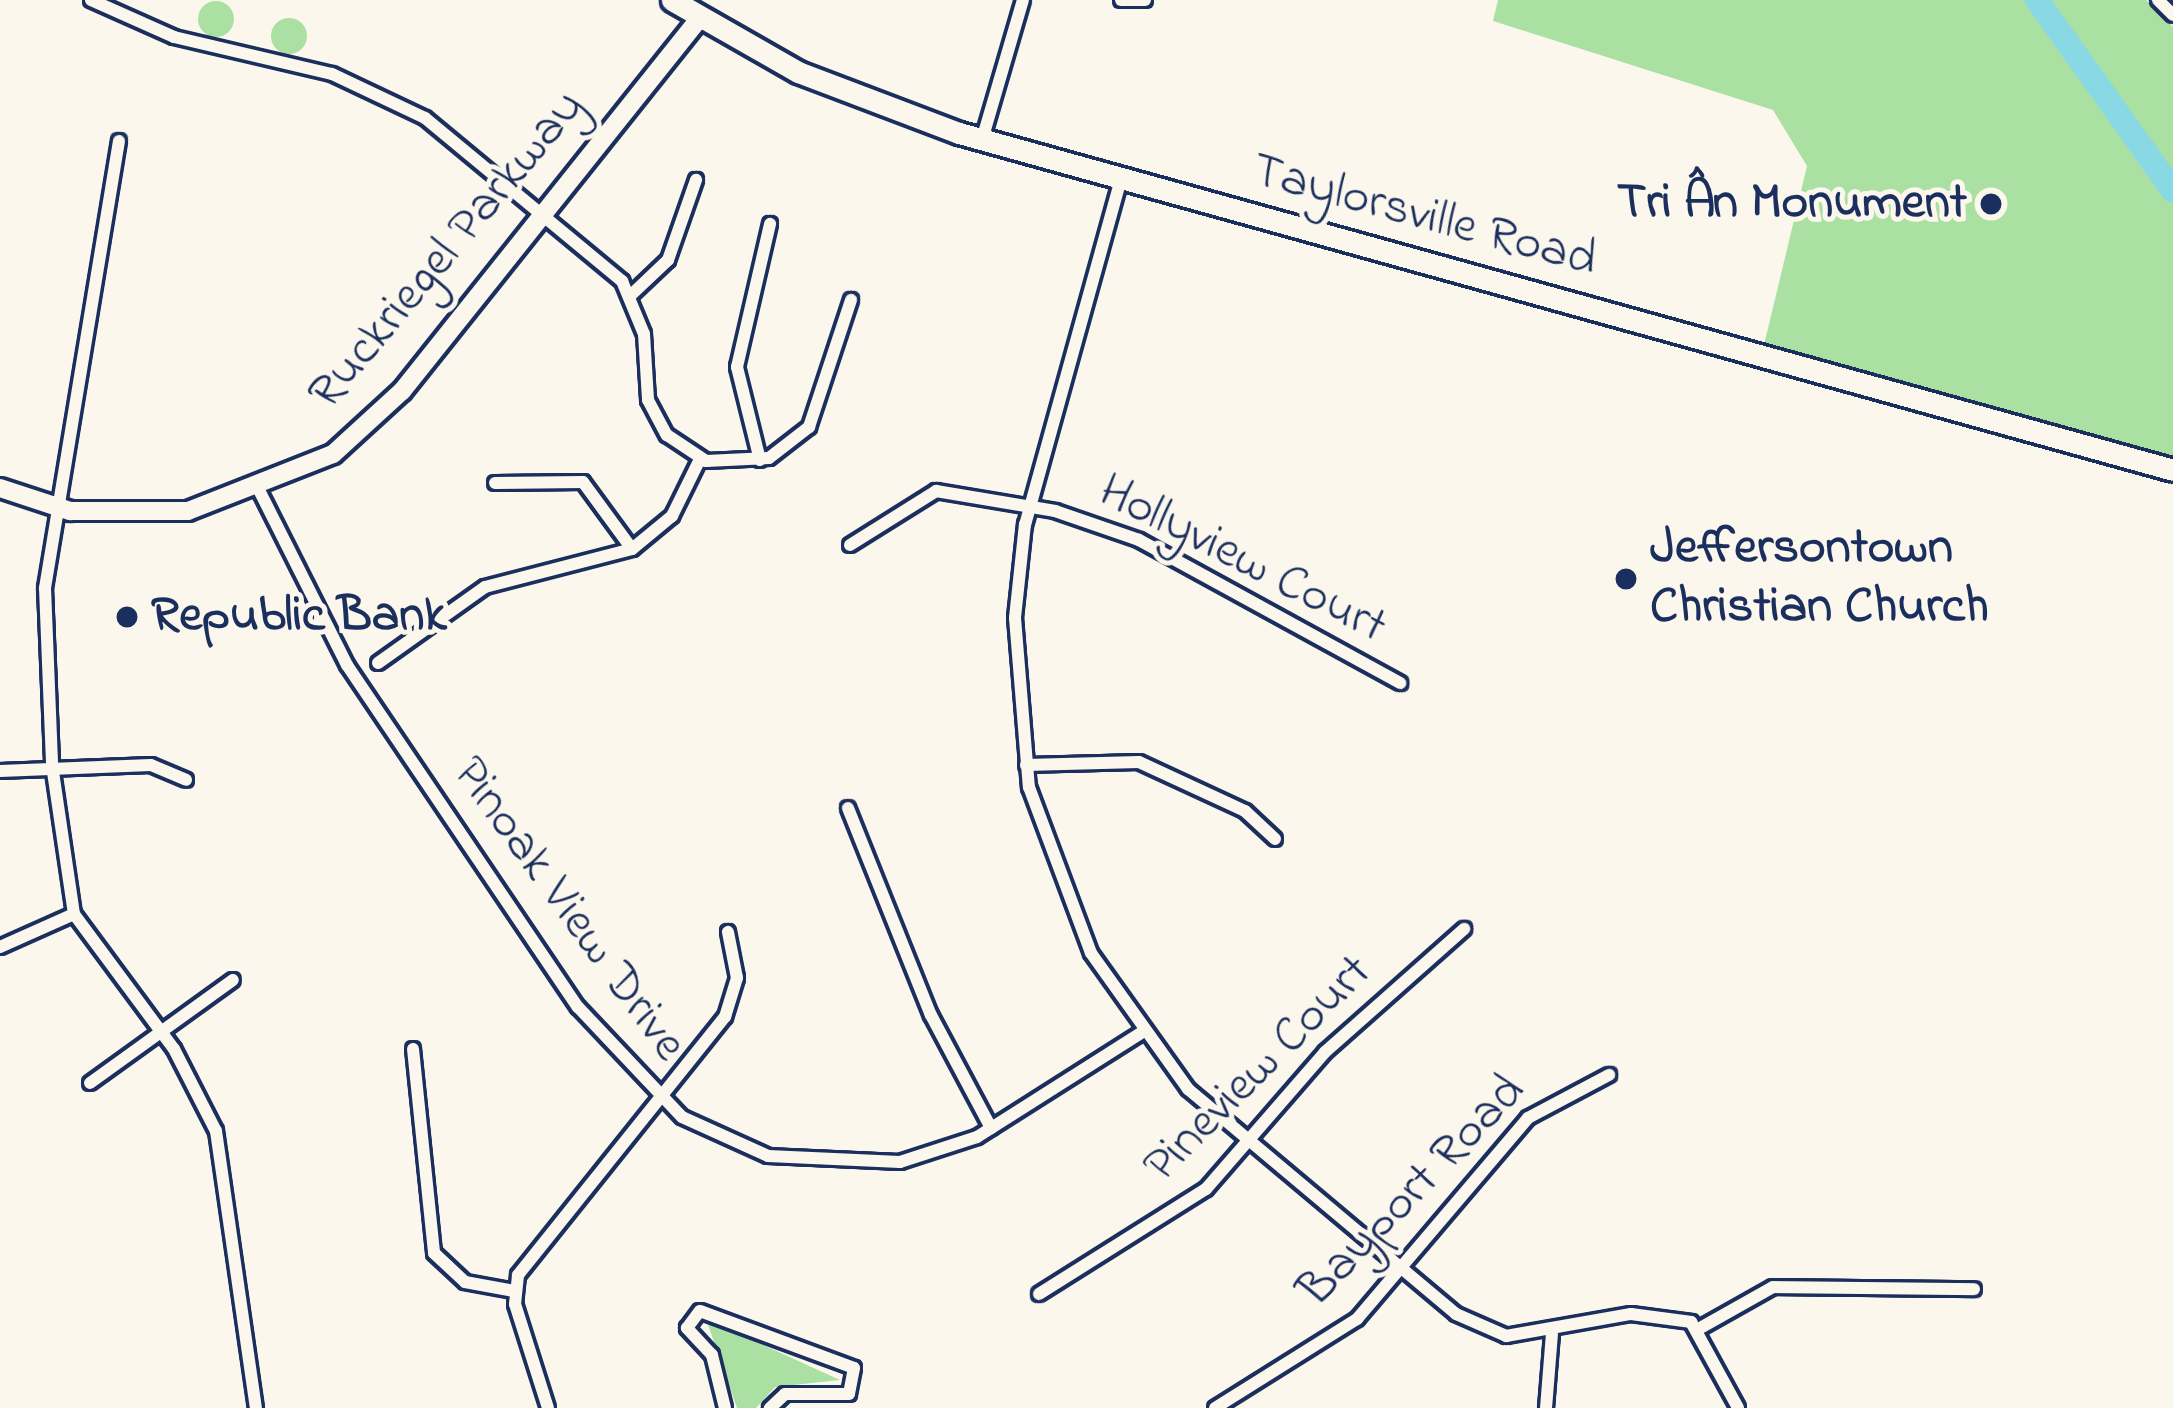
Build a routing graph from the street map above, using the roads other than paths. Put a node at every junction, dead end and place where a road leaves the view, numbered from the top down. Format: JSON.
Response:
{"nodes":[{"id":1,"x":91,"y":0,"type":"edge"},
{"id":2,"x":672,"y":0,"type":"edge"},
{"id":3,"x":1023,"y":0,"type":"edge"},
{"id":4,"x":1121,"y":0,"type":"edge"},
{"id":5,"x":1145,"y":0,"type":"edge"},
{"id":6,"x":2158,"y":0,"type":"edge"},
{"id":7,"x":706,"y":9,"type":"edge"},
{"id":8,"x":2173,"y":15,"type":"edge"},
{"id":9,"x":982,"y":140,"type":"junction"},
{"id":10,"x":119,"y":141,"type":"dead end"},
{"id":11,"x":1121,"y":179,"type":"junction"},
{"id":12,"x":696,"y":180,"type":"dead end"},
{"id":13,"x":543,"y":214,"type":"junction"},
{"id":14,"x":770,"y":224,"type":"dead end"},
{"id":15,"x":631,"y":295,"type":"junction"},
{"id":16,"x":851,"y":300,"type":"dead end"},
{"id":17,"x":700,"y":459,"type":"junction"},
{"id":18,"x":760,"y":460,"type":"junction"},
{"id":19,"x":2173,"y":470,"type":"edge"},
{"id":20,"x":495,"y":483,"type":"dead end"},
{"id":21,"x":0,"y":488,"type":"edge"},
{"id":22,"x":259,"y":490,"type":"junction"},
{"id":23,"x":1030,"y":506,"type":"junction"},
{"id":24,"x":59,"y":508,"type":"junction"},
{"id":25,"x":850,"y":545,"type":"dead end"},
{"id":26,"x":632,"y":549,"type":"junction"},
{"id":27,"x":378,"y":663,"type":"dead end"},
{"id":28,"x":1400,"y":683,"type":"dead end"},
{"id":29,"x":52,"y":765,"type":"junction"},
{"id":30,"x":1026,"y":765,"type":"junction"},
{"id":31,"x":0,"y":772,"type":"edge"},
{"id":32,"x":186,"y":780,"type":"dead end"},
{"id":33,"x":848,"y":808,"type":"dead end"},
{"id":34,"x":1275,"y":839,"type":"dead end"},
{"id":35,"x":74,"y":914,"type":"junction"},
{"id":36,"x":1464,"y":929,"type":"dead end"},
{"id":37,"x":728,"y":932,"type":"dead end"},
{"id":38,"x":0,"y":946,"type":"edge"},
{"id":39,"x":233,"y":980,"type":"dead end"},
{"id":40,"x":161,"y":1032,"type":"junction"},
{"id":41,"x":1142,"y":1033,"type":"junction"},
{"id":42,"x":413,"y":1049,"type":"dead end"},
{"id":43,"x":1609,"y":1075,"type":"dead end"},
{"id":44,"x":90,"y":1083,"type":"dead end"},
{"id":45,"x":658,"y":1099,"type":"junction"},
{"id":46,"x":991,"y":1128,"type":"junction"},
{"id":47,"x":1248,"y":1143,"type":"junction"},
{"id":48,"x":1401,"y":1269,"type":"junction"},
{"id":49,"x":1974,"y":1289,"type":"dead end"},
{"id":50,"x":514,"y":1291,"type":"junction"},
{"id":51,"x":1039,"y":1294,"type":"dead end"},
{"id":52,"x":1702,"y":1327,"type":"junction"},
{"id":53,"x":1552,"y":1334,"type":"junction"},
{"id":54,"x":256,"y":1408,"type":"edge"},
{"id":55,"x":548,"y":1408,"type":"edge"},
{"id":56,"x":725,"y":1408,"type":"edge"},
{"id":57,"x":770,"y":1408,"type":"edge"},
{"id":58,"x":1215,"y":1408,"type":"edge"},
{"id":59,"x":1546,"y":1408,"type":"edge"},
{"id":60,"x":1738,"y":1408,"type":"edge"}],
"edges":[{"from":1,"to":13,"type":"street"},
{"from":2,"to":7,"type":"main road","name":"Taylorsville Road"},
{"from":3,"to":9,"type":"street"},
{"from":4,"to":5,"type":"street"},
{"from":6,"to":8,"type":"street"},
{"from":7,"to":9,"type":"main road","name":"Taylorsville Road"},
{"from":7,"to":13,"type":"main road","name":"Ruckriegel Parkway"},
{"from":9,"to":11,"type":"main road","name":"Taylorsville Road"},
{"from":10,"to":24,"type":"street"},
{"from":11,"to":19,"type":"main road","name":"Taylorsville Road"},
{"from":11,"to":23,"type":"street"},
{"from":12,"to":15,"type":"street"},
{"from":13,"to":15,"type":"street"},
{"from":13,"to":22,"type":"main road","name":"Ruckriegel Parkway"},
{"from":14,"to":18,"type":"street"},
{"from":15,"to":17,"type":"street"},
{"from":16,"to":18,"type":"street"},
{"from":17,"to":18,"type":"street"},
{"from":17,"to":26,"type":"street"},
{"from":20,"to":26,"type":"street"},
{"from":21,"to":24,"type":"main road","name":"Ruckriegel Parkway"},
{"from":22,"to":24,"type":"main road","name":"Ruckriegel Parkway"},
{"from":22,"to":45,"type":"street","name":"Pinoak View Drive"},
{"from":23,"to":25,"type":"street","name":"Hollyview Court"},
{"from":23,"to":28,"type":"street","name":"Hollyview Court"},
{"from":23,"to":30,"type":"street"},
{"from":24,"to":29,"type":"street"},
{"from":26,"to":27,"type":"street"},
{"from":29,"to":31,"type":"street"},
{"from":29,"to":32,"type":"street"},
{"from":29,"to":35,"type":"street"},
{"from":30,"to":34,"type":"street"},
{"from":30,"to":41,"type":"street"},
{"from":33,"to":46,"type":"street"},
{"from":35,"to":38,"type":"street"},
{"from":35,"to":40,"type":"street"},
{"from":36,"to":47,"type":"street","name":"Pineview Court"},
{"from":37,"to":45,"type":"street"},
{"from":39,"to":40,"type":"street"},
{"from":40,"to":44,"type":"street"},
{"from":40,"to":54,"type":"street"},
{"from":41,"to":46,"type":"street","name":"Pinoak View Drive"},
{"from":41,"to":47,"type":"street"},
{"from":42,"to":50,"type":"street"},
{"from":43,"to":48,"type":"street","name":"Bayport Road"},
{"from":45,"to":46,"type":"street","name":"Pinoak View Drive"},
{"from":45,"to":50,"type":"street"},
{"from":47,"to":48,"type":"street"},
{"from":47,"to":51,"type":"street","name":"Pineview Court"},
{"from":48,"to":53,"type":"street"},
{"from":48,"to":58,"type":"street","name":"Bayport Road"},
{"from":49,"to":52,"type":"street"},
{"from":50,"to":55,"type":"street"},
{"from":52,"to":53,"type":"street"},
{"from":52,"to":60,"type":"street"},
{"from":53,"to":59,"type":"street"},
{"from":56,"to":57,"type":"street"}]}
